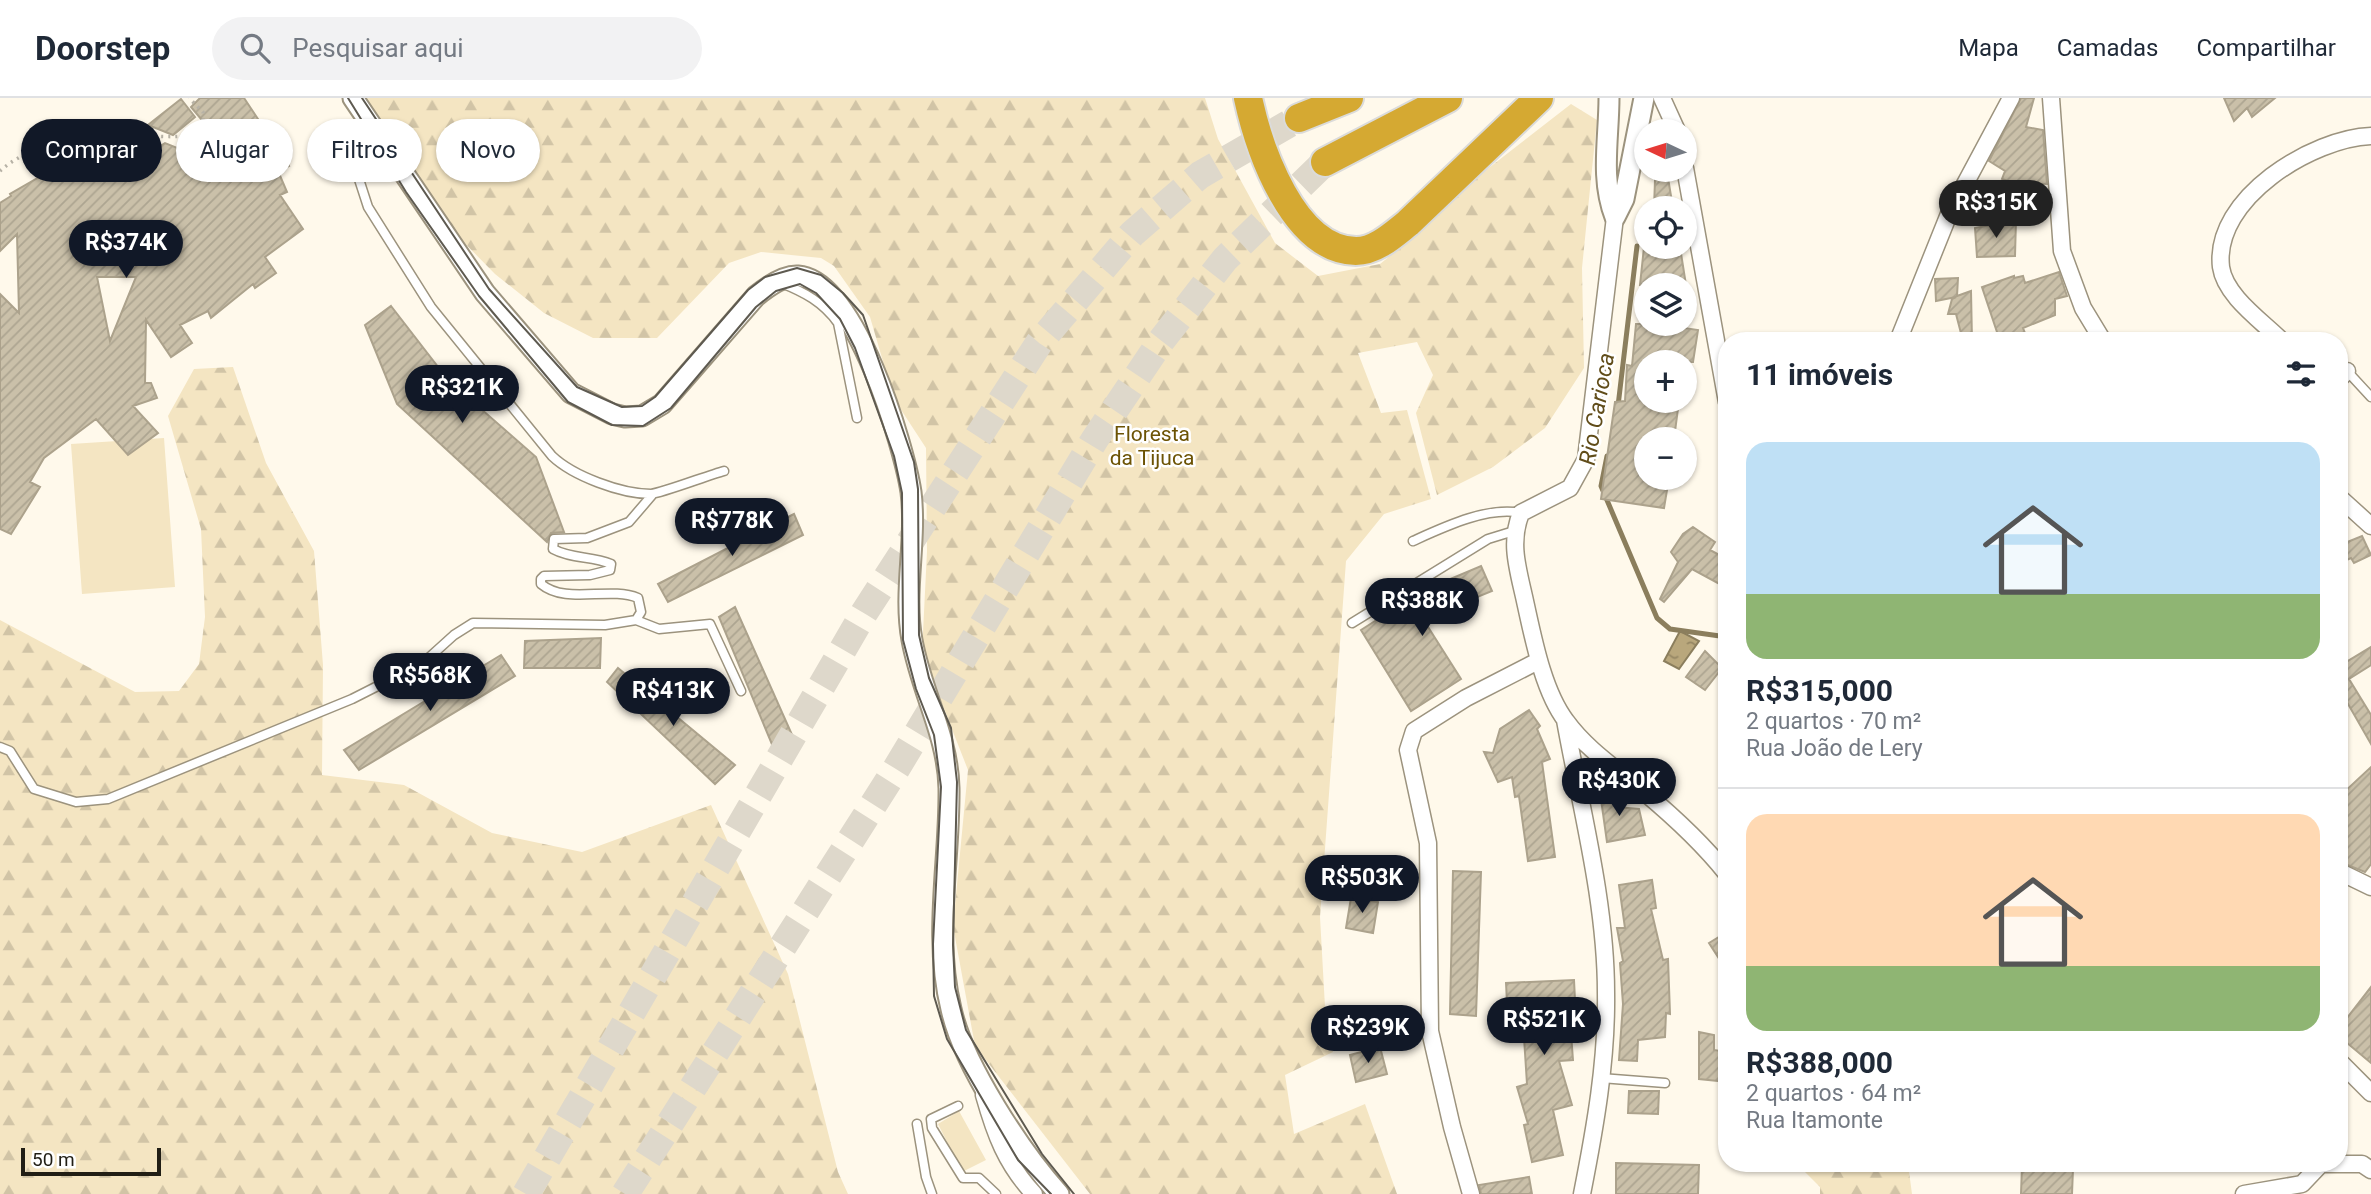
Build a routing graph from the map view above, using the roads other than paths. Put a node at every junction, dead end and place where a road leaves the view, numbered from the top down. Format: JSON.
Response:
{"nodes":[{"id":1,"x":1248,"y":98,"type":"edge"},
{"id":2,"x":1349,"y":98,"type":"edge"},
{"id":3,"x":1448,"y":98,"type":"edge"},
{"id":4,"x":1539,"y":98,"type":"edge"},
{"id":5,"x":1662,"y":98,"type":"edge"},
{"id":6,"x":2011,"y":98,"type":"edge"},
{"id":7,"x":2051,"y":98,"type":"edge"},
{"id":8,"x":1609,"y":100,"type":"edge"},
{"id":9,"x":1643,"y":101,"type":"edge"},
{"id":10,"x":357,"y":106,"type":"edge"},
{"id":11,"x":1298,"y":118,"type":"tunnel mouth"},
{"id":12,"x":1672,"y":119,"type":"edge"},
{"id":13,"x":2371,"y":136,"type":"edge"},
{"id":14,"x":1325,"y":162,"type":"tunnel mouth"},
{"id":15,"x":1688,"y":182,"type":"edge"},
{"id":16,"x":1615,"y":216,"type":"junction"},
{"id":17,"x":779,"y":282,"type":"junction"},
{"id":18,"x":1902,"y":332,"type":"edge"},
{"id":19,"x":2098,"y":332,"type":"edge"},
{"id":20,"x":2273,"y":332,"type":"edge"},
{"id":21,"x":1718,"y":352,"type":"edge"},
{"id":22,"x":2348,"y":378,"type":"edge"},
{"id":23,"x":2371,"y":397,"type":"edge"},
{"id":24,"x":857,"y":418,"type":"dead end"},
{"id":25,"x":724,"y":471,"type":"dead end"},
{"id":26,"x":653,"y":494,"type":"junction"},
{"id":27,"x":2348,"y":505,"type":"edge"},
{"id":28,"x":1521,"y":513,"type":"junction"},
{"id":29,"x":2371,"y":526,"type":"edge"},
{"id":30,"x":1514,"y":531,"type":"junction"},
{"id":31,"x":1413,"y":541,"type":"dead end"},
{"id":32,"x":636,"y":620,"type":"junction"},
{"id":33,"x":1352,"y":623,"type":"dead end"},
{"id":34,"x":1538,"y":661,"type":"junction"},
{"id":35,"x":741,"y":691,"type":"dead end"},
{"id":36,"x":1564,"y":720,"type":"junction"},
{"id":37,"x":0,"y":747,"type":"edge"},
{"id":38,"x":1718,"y":863,"type":"edge"},
{"id":39,"x":2348,"y":876,"type":"edge"},
{"id":40,"x":2371,"y":887,"type":"edge"},
{"id":41,"x":2348,"y":1070,"type":"edge"},
{"id":42,"x":977,"y":1071,"type":"junction"},
{"id":43,"x":1601,"y":1078,"type":"junction"},
{"id":44,"x":1665,"y":1083,"type":"dead end"},
{"id":45,"x":2371,"y":1093,"type":"edge"},
{"id":46,"x":958,"y":1105,"type":"dead end"},
{"id":47,"x":917,"y":1124,"type":"dead end"},
{"id":48,"x":2368,"y":1162,"type":"edge"},
{"id":49,"x":2348,"y":1163,"type":"edge"},
{"id":50,"x":2313,"y":1172,"type":"edge"},
{"id":51,"x":932,"y":1194,"type":"edge"},
{"id":52,"x":996,"y":1194,"type":"edge"},
{"id":53,"x":1034,"y":1194,"type":"edge"},
{"id":54,"x":1059,"y":1194,"type":"edge"},
{"id":55,"x":1471,"y":1194,"type":"edge"},
{"id":56,"x":1582,"y":1194,"type":"edge"},
{"id":57,"x":2244,"y":1194,"type":"edge"}],
"edges":[{"from":1,"to":4,"type":"highway"},
{"from":2,"to":11,"type":"highway"},
{"from":3,"to":14,"type":"highway"},
{"from":5,"to":12,"type":"street"},
{"from":6,"to":18,"type":"street"},
{"from":7,"to":19,"type":"street"},
{"from":8,"to":9,"type":"street"},
{"from":8,"to":16,"type":"street"},
{"from":9,"to":16,"type":"street"},
{"from":10,"to":17,"type":"street"},
{"from":10,"to":26,"type":"lane"},
{"from":13,"to":20,"type":"street"},
{"from":15,"to":21,"type":"street"},
{"from":16,"to":28,"type":"street"},
{"from":17,"to":24,"type":"lane"},
{"from":17,"to":42,"type":"street"},
{"from":22,"to":23,"type":"lane"},
{"from":25,"to":26,"type":"lane"},
{"from":26,"to":32,"type":"lane"},
{"from":27,"to":29,"type":"street"},
{"from":28,"to":30,"type":"street"},
{"from":28,"to":31,"type":"lane"},
{"from":30,"to":33,"type":"lane"},
{"from":30,"to":34,"type":"street"},
{"from":32,"to":35,"type":"lane"},
{"from":32,"to":37,"type":"lane"},
{"from":34,"to":36,"type":"street"},
{"from":34,"to":55,"type":"street"},
{"from":36,"to":38,"type":"street"},
{"from":36,"to":43,"type":"street"},
{"from":39,"to":40,"type":"street"},
{"from":41,"to":45,"type":"street"},
{"from":42,"to":53,"type":"street"},
{"from":42,"to":54,"type":"street"},
{"from":43,"to":44,"type":"lane"},
{"from":43,"to":56,"type":"street"},
{"from":46,"to":52,"type":"lane"},
{"from":47,"to":51,"type":"lane"},
{"from":48,"to":49,"type":"street"},
{"from":50,"to":57,"type":"street"}]}
